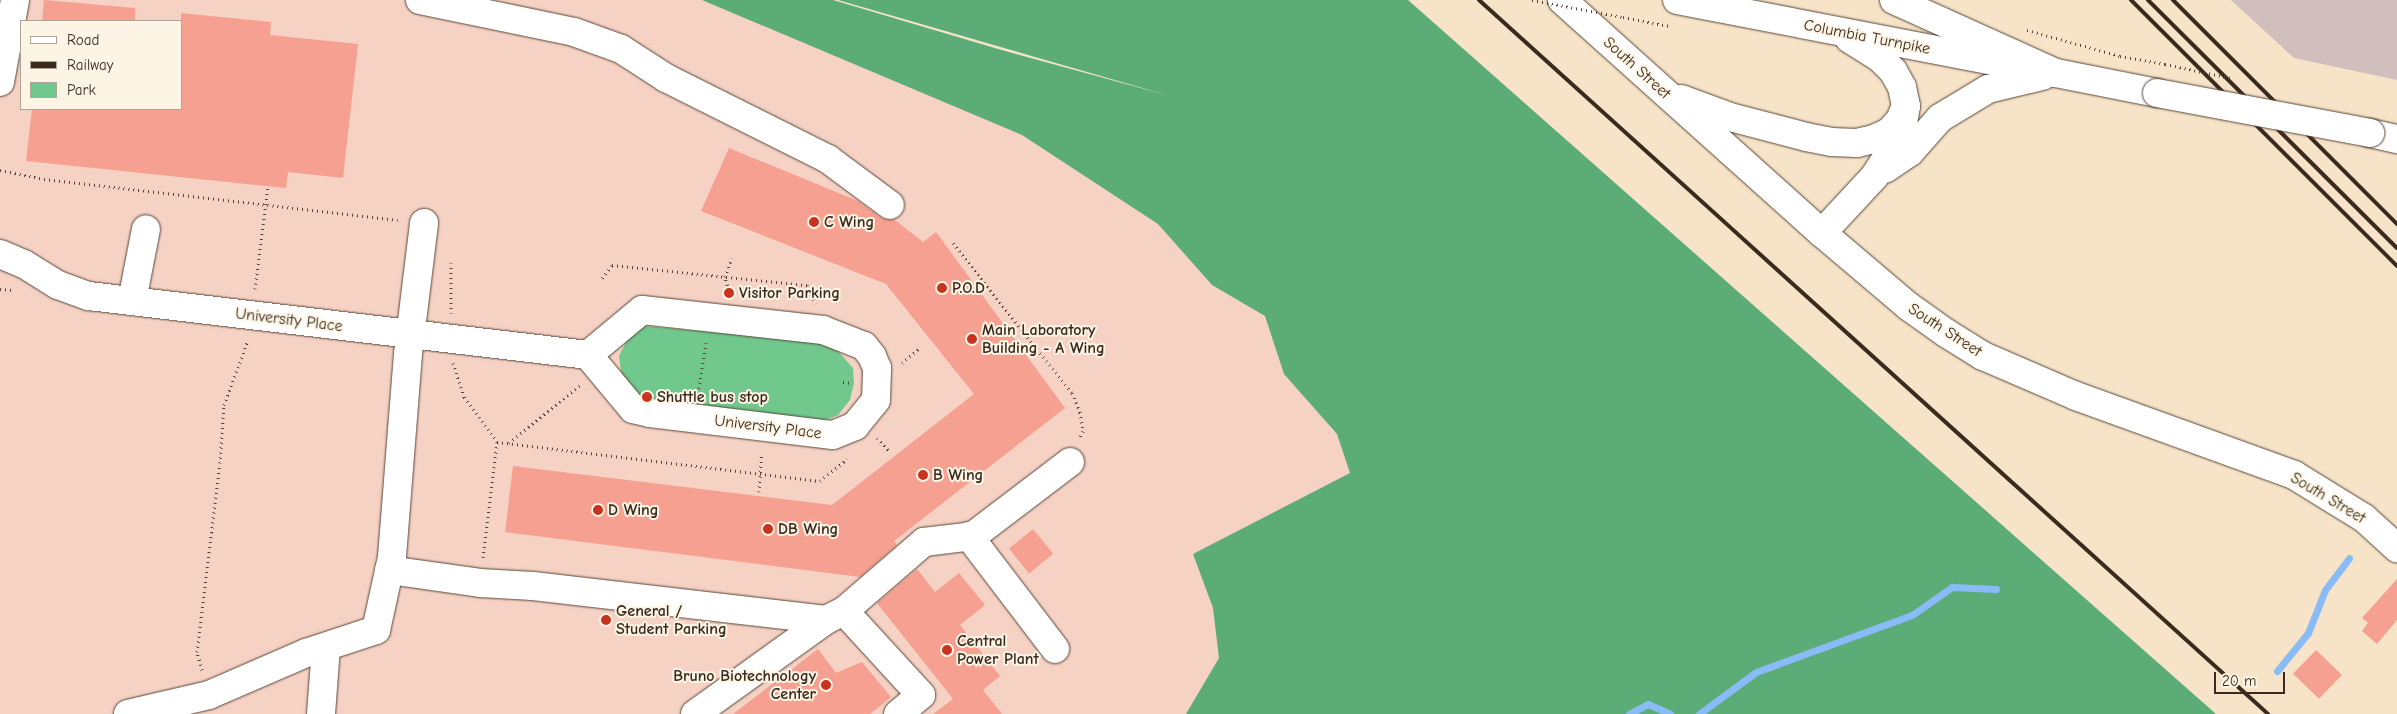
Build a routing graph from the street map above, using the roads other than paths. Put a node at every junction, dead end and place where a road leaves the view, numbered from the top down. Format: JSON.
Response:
{"nodes":[{"id":1,"x":15,"y":0,"type":"edge"},
{"id":2,"x":420,"y":0,"type":"edge"},
{"id":3,"x":1562,"y":0,"type":"edge"},
{"id":4,"x":1677,"y":0,"type":"edge"},
{"id":5,"x":1894,"y":0,"type":"edge"},
{"id":6,"x":1831,"y":30,"type":"junction"},
{"id":7,"x":2056,"y":73,"type":"junction"},
{"id":8,"x":0,"y":82,"type":"edge"},
{"id":9,"x":1659,"y":89,"type":"junction"},
{"id":10,"x":1906,"y":106,"type":"junction"},
{"id":11,"x":2397,"y":139,"type":"edge"},
{"id":12,"x":1874,"y":177,"type":"junction"},
{"id":13,"x":890,"y":205,"type":"dead end"},
{"id":14,"x":424,"y":223,"type":"road end"},
{"id":15,"x":146,"y":229,"type":"dead end"},
{"id":16,"x":1822,"y":233,"type":"junction"},
{"id":17,"x":0,"y":241,"type":"edge"},
{"id":18,"x":12,"y":259,"type":"edge"},
{"id":19,"x":132,"y":301,"type":"junction"},
{"id":20,"x":410,"y":334,"type":"junction"},
{"id":21,"x":593,"y":362,"type":"junction"},
{"id":22,"x":1070,"y":462,"type":"road end"},
{"id":23,"x":969,"y":536,"type":"junction"},
{"id":24,"x":2397,"y":548,"type":"edge"},
{"id":25,"x":389,"y":570,"type":"junction"},
{"id":26,"x":835,"y":615,"type":"junction"},
{"id":27,"x":326,"y":647,"type":"junction"},
{"id":28,"x":1055,"y":649,"type":"dead end"},
{"id":29,"x":128,"y":714,"type":"edge"},
{"id":30,"x":321,"y":714,"type":"edge"},
{"id":31,"x":695,"y":714,"type":"edge"},
{"id":32,"x":898,"y":714,"type":"edge"}],
"edges":[{"from":1,"to":8,"type":"main road"},
{"from":2,"to":13,"type":"main road"},
{"from":3,"to":9,"type":"main road","name":"South Street"},
{"from":4,"to":6,"type":"main road","name":"Columbia Turnpike"},
{"from":5,"to":7,"type":"main road"},
{"from":6,"to":7,"type":"main road","name":"Columbia Turnpike"},
{"from":6,"to":10,"type":"main road"},
{"from":7,"to":11,"type":"main road","bridge":true},
{"from":7,"to":12,"type":"main road"},
{"from":9,"to":10,"type":"main road"},
{"from":9,"to":16,"type":"main road","name":"South Street"},
{"from":10,"to":12,"type":"main road"},
{"from":12,"to":16,"type":"main road"},
{"from":14,"to":20,"type":"main road"},
{"from":15,"to":19,"type":"main road"},
{"from":16,"to":24,"type":"main road","name":"South Street"},
{"from":17,"to":18,"type":"main road","name":"University Place"},
{"from":18,"to":19,"type":"main road","name":"University Place"},
{"from":19,"to":20,"type":"main road","name":"University Place"},
{"from":20,"to":21,"type":"main road","name":"University Place"},
{"from":20,"to":25,"type":"main road"},
{"from":21,"to":21,"type":"main road","name":"University Place"},
{"from":22,"to":23,"type":"main road"},
{"from":23,"to":26,"type":"main road"},
{"from":23,"to":28,"type":"main road"},
{"from":25,"to":26,"type":"main road"},
{"from":25,"to":27,"type":"main road"},
{"from":26,"to":31,"type":"main road"},
{"from":26,"to":32,"type":"main road"},
{"from":27,"to":29,"type":"main road"},
{"from":27,"to":30,"type":"main road"}]}
